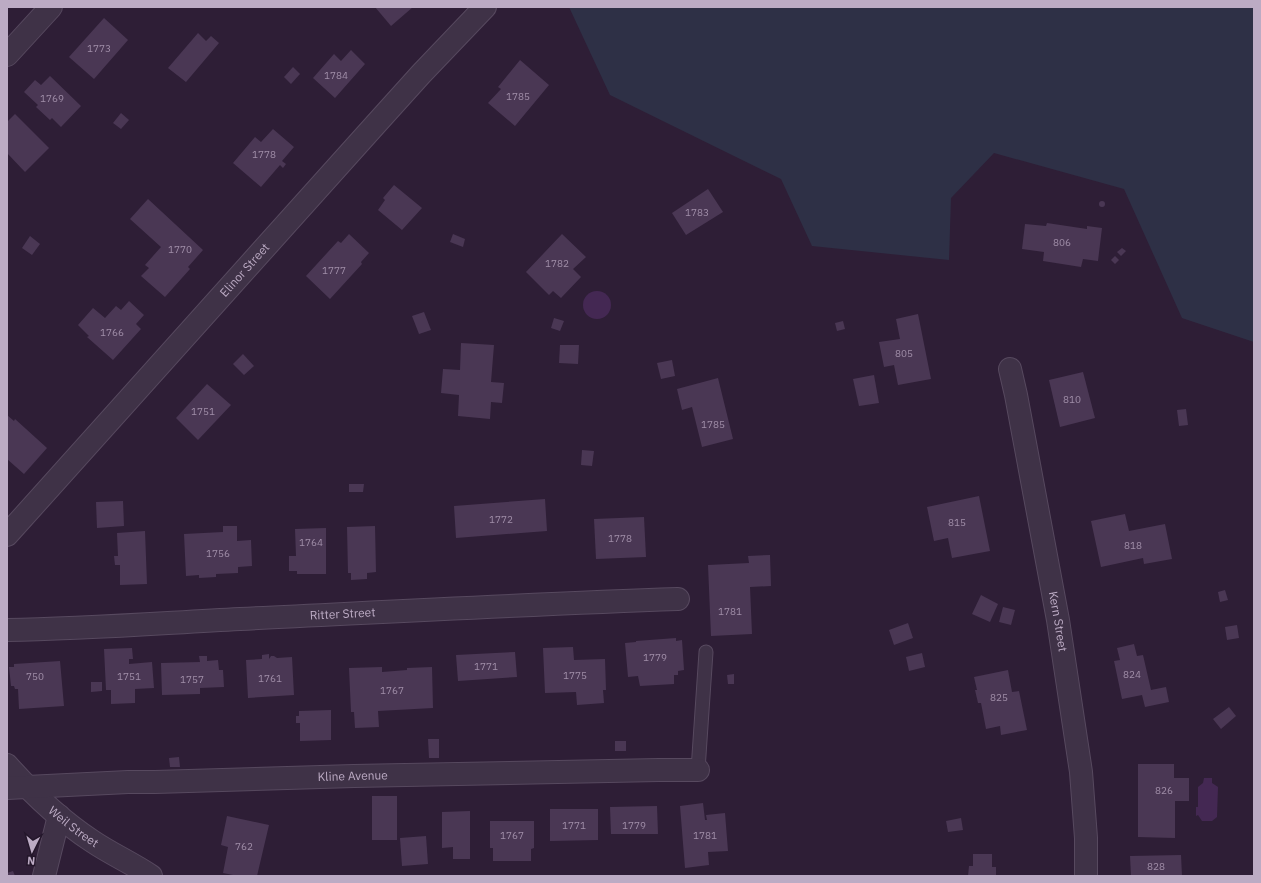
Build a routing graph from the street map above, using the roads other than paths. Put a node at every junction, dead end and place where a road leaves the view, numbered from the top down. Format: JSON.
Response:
{"nodes":[{"id":1,"x":51,"y":7,"type":"edge"},
{"id":2,"x":485,"y":7,"type":"edge"},
{"id":3,"x":7,"y":55,"type":"edge"},
{"id":4,"x":1010,"y":369,"type":"dead end"},
{"id":5,"x":7,"y":536,"type":"edge"},
{"id":6,"x":678,"y":599,"type":"dead end"},
{"id":7,"x":7,"y":630,"type":"edge"},
{"id":8,"x":706,"y":652,"type":"dead end"},
{"id":9,"x":7,"y":765,"type":"edge"},
{"id":10,"x":698,"y":770,"type":"joint"},
{"id":11,"x":17,"y":787,"type":"edge"},
{"id":12,"x":59,"y":816,"type":"junction"},
{"id":13,"x":44,"y":876,"type":"edge"},
{"id":14,"x":151,"y":876,"type":"edge"},
{"id":15,"x":1086,"y":876,"type":"edge"}],
"edges":[{"from":1,"to":3,"type":"street"},
{"from":2,"to":5,"type":"street","name":"Elinor Street"},
{"from":4,"to":15,"type":"street","name":"Kern Street"},
{"from":6,"to":7,"type":"street","name":"Ritter Street"},
{"from":8,"to":10,"type":"lane"},
{"from":9,"to":11,"type":"street","name":"Weil Street"},
{"from":10,"to":11,"type":"street","name":"Kline Avenue"},
{"from":11,"to":12,"type":"street","name":"Weil Street"},
{"from":12,"to":13,"type":"street"},
{"from":12,"to":14,"type":"street","name":"Weil Street"}]}
